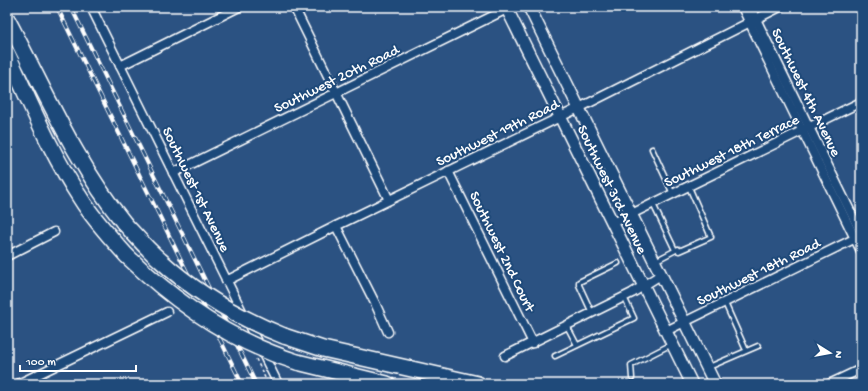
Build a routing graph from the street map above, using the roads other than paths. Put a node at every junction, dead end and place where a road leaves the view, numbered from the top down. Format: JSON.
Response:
{"nodes":[{"id":1,"x":91,"y":7,"type":"edge"},
{"id":2,"x":240,"y":7,"type":"edge"},
{"id":3,"x":294,"y":7,"type":"edge"},
{"id":4,"x":529,"y":7,"type":"edge"},
{"id":5,"x":742,"y":7,"type":"edge"},
{"id":6,"x":750,"y":7,"type":"edge"},
{"id":7,"x":780,"y":7,"type":"edge"},
{"id":8,"x":508,"y":8,"type":"edge"},
{"id":9,"x":7,"y":19,"type":"edge"},
{"id":10,"x":753,"y":21,"type":"junction"},
{"id":11,"x":7,"y":53,"type":"edge"},
{"id":12,"x":120,"y":66,"type":"junction"},
{"id":13,"x":336,"y":93,"type":"junction"},
{"id":14,"x":861,"y":102,"type":"edge"},
{"id":15,"x":579,"y":108,"type":"junction"},
{"id":16,"x":560,"y":116,"type":"junction"},
{"id":17,"x":805,"y":129,"type":"junction"},
{"id":18,"x":652,"y":149,"type":"dead end"},
{"id":19,"x":448,"y":171,"type":"junction"},
{"id":20,"x":173,"y":173,"type":"junction"},
{"id":21,"x":689,"y":187,"type":"junction"},
{"id":22,"x":674,"y":194,"type":"junction"},
{"id":23,"x":389,"y":200,"type":"junction"},
{"id":24,"x":653,"y":204,"type":"junction"},
{"id":25,"x":632,"y":214,"type":"junction"},
{"id":26,"x":613,"y":223,"type":"junction"},
{"id":27,"x":336,"y":226,"type":"junction"},
{"id":28,"x":54,"y":232,"type":"dead end"},
{"id":29,"x":859,"y":236,"type":"edge"},
{"id":30,"x":675,"y":250,"type":"junction"},
{"id":31,"x":861,"y":251,"type":"edge"},
{"id":32,"x":7,"y":256,"type":"edge"},
{"id":33,"x":655,"y":261,"type":"junction"},
{"id":34,"x":618,"y":263,"type":"dead end"},
{"id":35,"x":662,"y":274,"type":"junction"},
{"id":36,"x":226,"y":281,"type":"junction"},
{"id":37,"x":644,"y":285,"type":"junction"},
{"id":38,"x":624,"y":297,"type":"junction"},
{"id":39,"x":725,"y":303,"type":"junction"},
{"id":40,"x":167,"y":312,"type":"dead end"},
{"id":41,"x":592,"y":313,"type":"junction"},
{"id":42,"x":684,"y":323,"type":"junction"},
{"id":43,"x":567,"y":326,"type":"junction"},
{"id":44,"x":666,"y":331,"type":"junction"},
{"id":45,"x":388,"y":332,"type":"dead end"},
{"id":46,"x":533,"y":343,"type":"junction"},
{"id":47,"x":673,"y":344,"type":"junction"},
{"id":48,"x":577,"y":345,"type":"junction"},
{"id":49,"x":758,"y":346,"type":"dead end"},
{"id":50,"x":745,"y":348,"type":"dead end"},
{"id":51,"x":505,"y":356,"type":"dead end"},
{"id":52,"x":554,"y":356,"type":"dead end"},
{"id":53,"x":707,"y":368,"type":"junction"},
{"id":54,"x":861,"y":369,"type":"edge"},
{"id":55,"x":632,"y":378,"type":"dead end"},
{"id":56,"x":18,"y":384,"type":"edge"},
{"id":57,"x":278,"y":384,"type":"edge"},
{"id":58,"x":387,"y":384,"type":"edge"},
{"id":59,"x":478,"y":384,"type":"edge"},
{"id":60,"x":692,"y":384,"type":"edge"},
{"id":61,"x":715,"y":384,"type":"edge"},
{"id":62,"x":829,"y":384,"type":"edge"}],
"edges":[{"from":1,"to":12,"type":"street","name":"Southwest 1st Avenue"},
{"from":2,"to":12,"type":"street"},
{"from":3,"to":13,"type":"street"},
{"from":4,"to":15,"type":"main road","name":"Southwest 3rd Avenue"},
{"from":5,"to":10,"type":"street","name":"Southwest 4th Avenue"},
{"from":6,"to":10,"type":"street","name":"Southwest 4th Avenue"},
{"from":7,"to":10,"type":"street","name":"Southwest 19th Road"},
{"from":8,"to":13,"type":"street","name":"Southwest 20th Road"},
{"from":8,"to":16,"type":"main road","name":"Southwest 3rd Avenue"},
{"from":9,"to":59,"type":"highway","bridge":true},
{"from":10,"to":15,"type":"street","name":"Southwest 19th Road"},
{"from":10,"to":17,"type":"street","name":"Southwest 4th Avenue"},
{"from":11,"to":58,"type":"highway","bridge":true},
{"from":12,"to":20,"type":"street","name":"Southwest 1st Avenue"},
{"from":13,"to":20,"type":"street","name":"Southwest 20th Road"},
{"from":13,"to":23,"type":"street"},
{"from":14,"to":17,"type":"street","name":"Southwest 18th Terrace"},
{"from":15,"to":16,"type":"street","name":"Southwest 19th Road"},
{"from":15,"to":25,"type":"main road","name":"Southwest 3rd Avenue"},
{"from":16,"to":19,"type":"street","name":"Southwest 19th Road"},
{"from":16,"to":26,"type":"main road","name":"Southwest 3rd Avenue"},
{"from":17,"to":21,"type":"street","name":"Southwest 18th Terrace"},
{"from":17,"to":29,"type":"street","name":"Southwest 4th Avenue"},
{"from":18,"to":22,"type":"lane"},
{"from":19,"to":23,"type":"street","name":"Southwest 19th Road"},
{"from":19,"to":46,"type":"street","name":"Southwest 2nd Court"},
{"from":20,"to":36,"type":"street","name":"Southwest 1st Avenue"},
{"from":21,"to":22,"type":"street","name":"Southwest 18th Terrace"},
{"from":21,"to":30,"type":"lane"},
{"from":22,"to":24,"type":"street","name":"Southwest 18th Terrace"},
{"from":23,"to":27,"type":"street","name":"Southwest 19th Road"},
{"from":24,"to":25,"type":"street","name":"Southwest 18th Terrace"},
{"from":24,"to":30,"type":"lane"},
{"from":25,"to":26,"type":"street","name":"Southwest 18th Terrace"},
{"from":25,"to":33,"type":"main road","name":"Southwest 3rd Avenue"},
{"from":26,"to":37,"type":"main road","name":"Southwest 3rd Avenue"},
{"from":27,"to":36,"type":"street","name":"Southwest 19th Road"},
{"from":27,"to":45,"type":"street"},
{"from":28,"to":32,"type":"street"},
{"from":29,"to":31,"type":"street","name":"Southwest 4th Avenue"},
{"from":29,"to":39,"type":"street","name":"Southwest 18th Road"},
{"from":30,"to":33,"type":"lane"},
{"from":33,"to":35,"type":"main road","name":"Southwest 3rd Avenue"},
{"from":34,"to":41,"type":"lane"},
{"from":35,"to":37,"type":"street"},
{"from":35,"to":42,"type":"main road","name":"Southwest 3rd Avenue"},
{"from":36,"to":57,"type":"street","name":"Southwest 1st Avenue"},
{"from":37,"to":38,"type":"street"},
{"from":37,"to":44,"type":"main road","name":"Southwest 3rd Avenue"},
{"from":38,"to":41,"type":"street"},
{"from":38,"to":48,"type":"lane"},
{"from":39,"to":42,"type":"street","name":"Southwest 18th Road"},
{"from":39,"to":50,"type":"lane"},
{"from":40,"to":56,"type":"street"},
{"from":41,"to":43,"type":"street"},
{"from":42,"to":44,"type":"street","name":"Southwest 18th Road"},
{"from":42,"to":53,"type":"main road","name":"Southwest 3rd Avenue"},
{"from":43,"to":46,"type":"street"},
{"from":43,"to":48,"type":"lane"},
{"from":44,"to":47,"type":"main road","name":"Southwest 3rd Avenue"},
{"from":46,"to":51,"type":"street"},
{"from":47,"to":55,"type":"lane"},
{"from":47,"to":60,"type":"main road","name":"Southwest 3rd Avenue"},
{"from":48,"to":52,"type":"lane"},
{"from":49,"to":53,"type":"lane"},
{"from":53,"to":61,"type":"main road","name":"Southwest 3rd Avenue"},
{"from":54,"to":62,"type":"street"}]}
